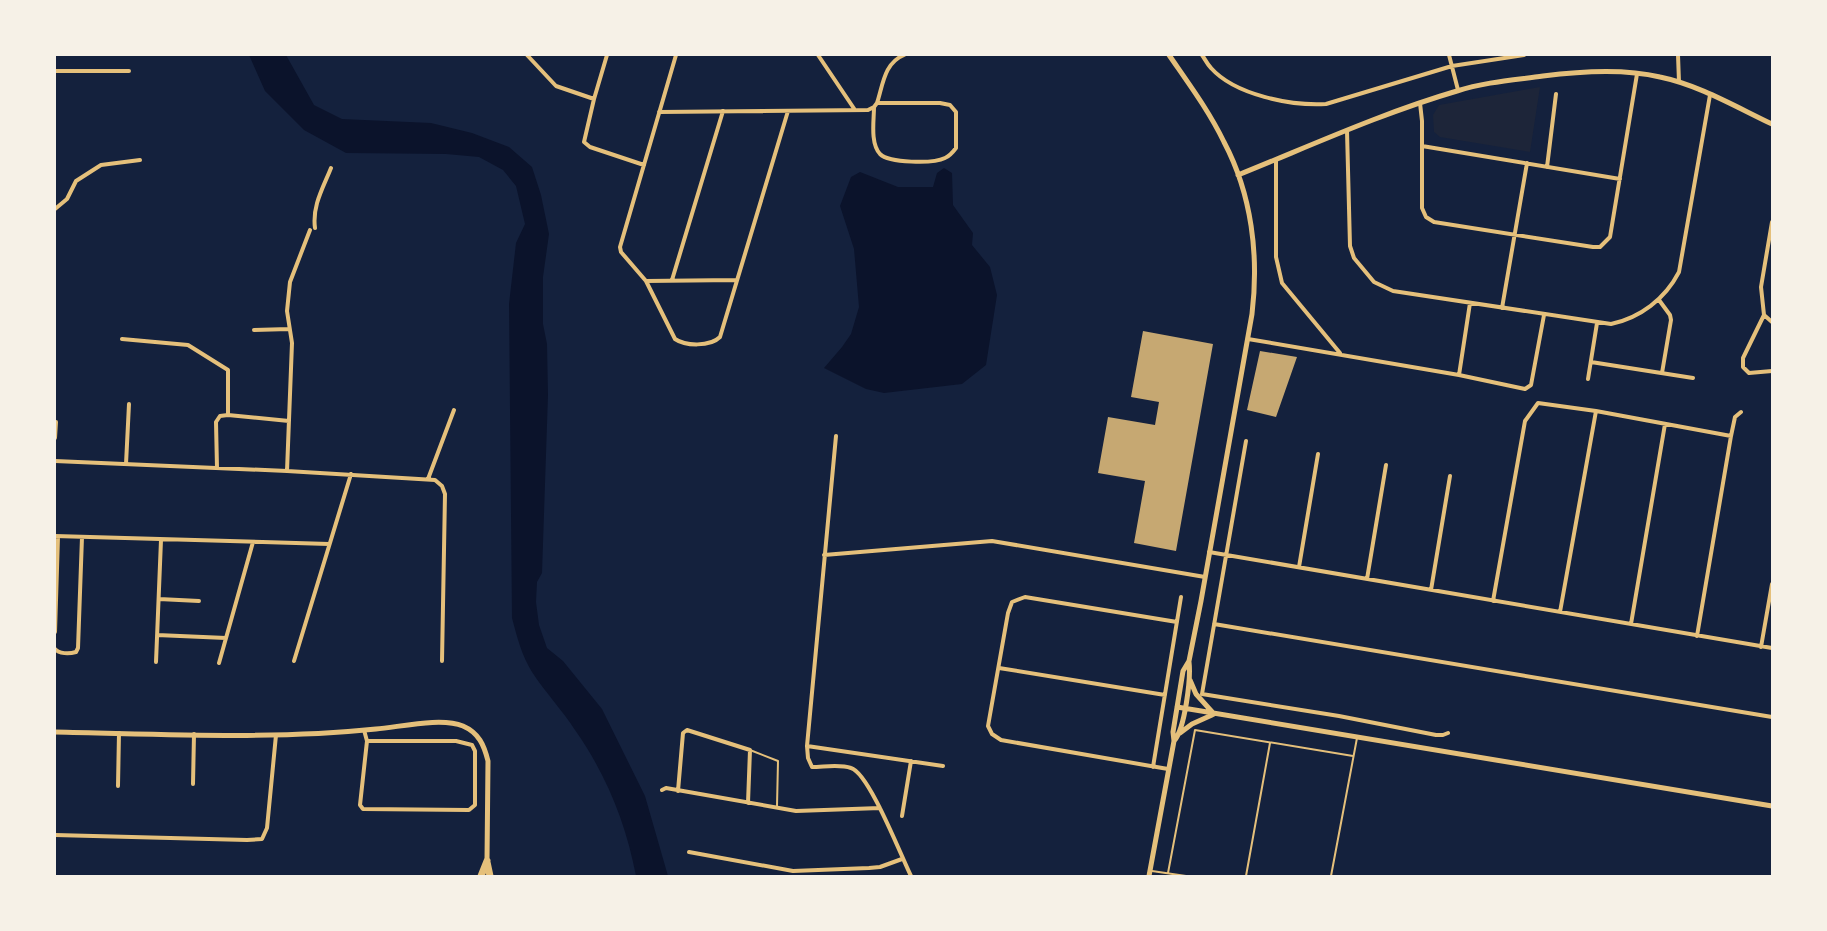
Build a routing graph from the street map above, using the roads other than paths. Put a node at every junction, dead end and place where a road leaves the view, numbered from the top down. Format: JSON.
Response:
{"nodes":[{"id":1,"x":527,"y":55,"type":"edge"},
{"id":2,"x":607,"y":55,"type":"edge"},
{"id":3,"x":676,"y":55,"type":"edge"},
{"id":4,"x":818,"y":55,"type":"edge"},
{"id":5,"x":904,"y":55,"type":"edge"},
{"id":6,"x":1169,"y":55,"type":"edge"},
{"id":7,"x":1202,"y":55,"type":"edge"},
{"id":8,"x":1450,"y":55,"type":"edge"},
{"id":9,"x":1524,"y":55,"type":"edge"},
{"id":10,"x":1678,"y":55,"type":"edge"},
{"id":11,"x":1452,"y":66,"type":"junction"},
{"id":12,"x":55,"y":71,"type":"edge"},
{"id":13,"x":129,"y":71,"type":"dead end"},
{"id":14,"x":1637,"y":74,"type":"junction"},
{"id":15,"x":1680,"y":82,"type":"junction"},
{"id":16,"x":1458,"y":90,"type":"junction"},
{"id":17,"x":1556,"y":94,"type":"dead end"},
{"id":18,"x":1710,"y":95,"type":"junction"},
{"id":19,"x":594,"y":99,"type":"junction"},
{"id":20,"x":878,"y":103,"type":"junction"},
{"id":21,"x":1420,"y":103,"type":"junction"},
{"id":22,"x":874,"y":108,"type":"junction"},
{"id":23,"x":788,"y":110,"type":"junction"},
{"id":24,"x":856,"y":110,"type":"junction"},
{"id":25,"x":723,"y":111,"type":"junction"},
{"id":26,"x":659,"y":112,"type":"junction"},
{"id":27,"x":1772,"y":124,"type":"edge"},
{"id":28,"x":1347,"y":131,"type":"junction"},
{"id":29,"x":1422,"y":146,"type":"junction"},
{"id":30,"x":140,"y":160,"type":"dead end"},
{"id":31,"x":1276,"y":160,"type":"junction"},
{"id":32,"x":1527,"y":163,"type":"junction"},
{"id":33,"x":644,"y":165,"type":"junction"},
{"id":34,"x":1547,"y":167,"type":"junction"},
{"id":35,"x":331,"y":168,"type":"dead end"},
{"id":36,"x":1238,"y":175,"type":"junction"},
{"id":37,"x":1620,"y":179,"type":"junction"},
{"id":38,"x":55,"y":209,"type":"edge"},
{"id":39,"x":1772,"y":222,"type":"edge"},
{"id":40,"x":315,"y":228,"type":"dead end"},
{"id":41,"x":310,"y":230,"type":"dead end"},
{"id":42,"x":1515,"y":235,"type":"junction"},
{"id":43,"x":672,"y":280,"type":"junction"},
{"id":44,"x":736,"y":280,"type":"junction"},
{"id":45,"x":646,"y":281,"type":"junction"},
{"id":46,"x":1659,"y":300,"type":"junction"},
{"id":47,"x":1470,"y":303,"type":"junction"},
{"id":48,"x":1502,"y":308,"type":"junction"},
{"id":49,"x":1544,"y":315,"type":"junction"},
{"id":50,"x":1764,"y":315,"type":"junction"},
{"id":51,"x":1772,"y":322,"type":"edge"},
{"id":52,"x":1597,"y":323,"type":"junction"},
{"id":53,"x":289,"y":329,"type":"junction"},
{"id":54,"x":254,"y":330,"type":"dead end"},
{"id":55,"x":122,"y":339,"type":"dead end"},
{"id":56,"x":1248,"y":339,"type":"junction"},
{"id":57,"x":1341,"y":354,"type":"junction"},
{"id":58,"x":1591,"y":362,"type":"junction"},
{"id":59,"x":1772,"y":371,"type":"edge"},
{"id":60,"x":1662,"y":373,"type":"junction"},
{"id":61,"x":1459,"y":375,"type":"junction"},
{"id":62,"x":1693,"y":378,"type":"dead end"},
{"id":63,"x":1588,"y":379,"type":"dead end"},
{"id":64,"x":129,"y":404,"type":"dead end"},
{"id":65,"x":454,"y":410,"type":"dead end"},
{"id":66,"x":1596,"y":411,"type":"junction"},
{"id":67,"x":1740,"y":412,"type":"dead end"},
{"id":68,"x":228,"y":416,"type":"junction"},
{"id":69,"x":289,"y":421,"type":"junction"},
{"id":70,"x":56,"y":422,"type":"edge"},
{"id":71,"x":1665,"y":424,"type":"junction"},
{"id":72,"x":836,"y":436,"type":"dead end"},
{"id":73,"x":1731,"y":436,"type":"junction"},
{"id":74,"x":55,"y":438,"type":"edge"},
{"id":75,"x":1246,"y":441,"type":"dead end"},
{"id":76,"x":1318,"y":454,"type":"dead end"},
{"id":77,"x":55,"y":461,"type":"edge"},
{"id":78,"x":126,"y":464,"type":"junction"},
{"id":79,"x":1386,"y":465,"type":"dead end"},
{"id":80,"x":217,"y":468,"type":"junction"},
{"id":81,"x":287,"y":471,"type":"junction"},
{"id":82,"x":351,"y":474,"type":"junction"},
{"id":83,"x":1450,"y":476,"type":"dead end"},
{"id":84,"x":428,"y":479,"type":"junction"},
{"id":85,"x":57,"y":536,"type":"edge"},
{"id":86,"x":82,"y":537,"type":"junction"},
{"id":87,"x":162,"y":540,"type":"junction"},
{"id":88,"x":253,"y":542,"type":"junction"},
{"id":89,"x":330,"y":544,"type":"junction"},
{"id":90,"x":56,"y":551,"type":"edge"},
{"id":91,"x":1209,"y":552,"type":"junction"},
{"id":92,"x":824,"y":555,"type":"junction"},
{"id":93,"x":1226,"y":555,"type":"junction"},
{"id":94,"x":1299,"y":567,"type":"junction"},
{"id":95,"x":1205,"y":577,"type":"junction"},
{"id":96,"x":1367,"y":579,"type":"junction"},
{"id":97,"x":1772,"y":584,"type":"edge"},
{"id":98,"x":1431,"y":590,"type":"junction"},
{"id":99,"x":1181,"y":597,"type":"dead end"},
{"id":100,"x":159,"y":599,"type":"junction"},
{"id":101,"x":199,"y":601,"type":"dead end"},
{"id":102,"x":1493,"y":601,"type":"junction"},
{"id":103,"x":1560,"y":612,"type":"junction"},
{"id":104,"x":1177,"y":622,"type":"junction"},
{"id":105,"x":1214,"y":624,"type":"junction"},
{"id":106,"x":1631,"y":624,"type":"junction"},
{"id":107,"x":55,"y":632,"type":"edge"},
{"id":108,"x":157,"y":635,"type":"junction"},
{"id":109,"x":1697,"y":636,"type":"junction"},
{"id":110,"x":226,"y":638,"type":"junction"},
{"id":111,"x":1761,"y":646,"type":"junction"},
{"id":112,"x":1772,"y":648,"type":"edge"},
{"id":113,"x":55,"y":649,"type":"edge"},
{"id":114,"x":294,"y":661,"type":"dead end"},
{"id":115,"x":442,"y":661,"type":"dead end"},
{"id":116,"x":1189,"y":661,"type":"junction"},
{"id":117,"x":156,"y":662,"type":"dead end"},
{"id":118,"x":219,"y":663,"type":"dead end"},
{"id":119,"x":999,"y":668,"type":"junction"},
{"id":120,"x":1190,"y":679,"type":"junction"},
{"id":121,"x":1165,"y":695,"type":"junction"},
{"id":122,"x":1177,"y":707,"type":"junction"},
{"id":123,"x":1184,"y":708,"type":"junction"},
{"id":124,"x":1214,"y":714,"type":"junction"},
{"id":125,"x":1772,"y":717,"type":"edge"},
{"id":126,"x":364,"y":730,"type":"junction"},
{"id":127,"x":55,"y":732,"type":"edge"},
{"id":128,"x":119,"y":733,"type":"junction"},
{"id":129,"x":1180,"y":733,"type":"junction"},
{"id":130,"x":1448,"y":733,"type":"dead end"},
{"id":131,"x":194,"y":734,"type":"junction"},
{"id":132,"x":276,"y":736,"type":"junction"},
{"id":133,"x":1357,"y":737,"type":"junction"},
{"id":134,"x":367,"y":741,"type":"junction"},
{"id":135,"x":1174,"y":741,"type":"junction"},
{"id":136,"x":1271,"y":742,"type":"junction"},
{"id":137,"x":806,"y":746,"type":"junction"},
{"id":138,"x":750,"y":750,"type":"junction"},
{"id":139,"x":1353,"y":756,"type":"junction"},
{"id":140,"x":911,"y":761,"type":"junction"},
{"id":141,"x":943,"y":766,"type":"dead end"},
{"id":142,"x":1153,"y":767,"type":"junction"},
{"id":143,"x":1168,"y":769,"type":"junction"},
{"id":144,"x":193,"y":784,"type":"dead end"},
{"id":145,"x":118,"y":786,"type":"dead end"},
{"id":146,"x":662,"y":790,"type":"dead end"},
{"id":147,"x":678,"y":791,"type":"junction"},
{"id":148,"x":748,"y":803,"type":"junction"},
{"id":149,"x":1772,"y":806,"type":"edge"},
{"id":150,"x":777,"y":808,"type":"junction"},
{"id":151,"x":880,"y":808,"type":"junction"},
{"id":152,"x":902,"y":816,"type":"dead end"},
{"id":153,"x":55,"y":836,"type":"edge"},
{"id":154,"x":689,"y":852,"type":"dead end"},
{"id":155,"x":902,"y":859,"type":"junction"},
{"id":156,"x":487,"y":861,"type":"junction"},
{"id":157,"x":1149,"y":873,"type":"edge"},
{"id":158,"x":1168,"y":873,"type":"junction"},
{"id":159,"x":481,"y":876,"type":"edge"},
{"id":160,"x":490,"y":876,"type":"edge"},
{"id":161,"x":911,"y":876,"type":"edge"},
{"id":162,"x":1186,"y":876,"type":"edge"},
{"id":163,"x":1246,"y":876,"type":"edge"},
{"id":164,"x":1331,"y":876,"type":"edge"}],
"edges":[{"from":1,"to":19,"type":"street"},
{"from":2,"to":19,"type":"street"},
{"from":3,"to":26,"type":"street"},
{"from":4,"to":24,"type":"street"},
{"from":5,"to":20,"type":"street"},
{"from":6,"to":36,"type":"street"},
{"from":7,"to":11,"type":"street"},
{"from":8,"to":11,"type":"street"},
{"from":9,"to":11,"type":"street"},
{"from":10,"to":15,"type":"street"},
{"from":11,"to":16,"type":"street"},
{"from":12,"to":13,"type":"street"},
{"from":14,"to":15,"type":"street"},
{"from":14,"to":16,"type":"street"},
{"from":14,"to":37,"type":"street"},
{"from":15,"to":18,"type":"street"},
{"from":16,"to":21,"type":"street"},
{"from":17,"to":34,"type":"street"},
{"from":18,"to":27,"type":"street"},
{"from":18,"to":46,"type":"street"},
{"from":19,"to":33,"type":"street"},
{"from":20,"to":22,"type":"street"},
{"from":20,"to":22,"type":"street"},
{"from":21,"to":28,"type":"street"},
{"from":21,"to":29,"type":"street"},
{"from":22,"to":24,"type":"street"},
{"from":23,"to":24,"type":"street"},
{"from":23,"to":25,"type":"street"},
{"from":23,"to":44,"type":"street"},
{"from":25,"to":26,"type":"street"},
{"from":25,"to":43,"type":"street"},
{"from":26,"to":33,"type":"street"},
{"from":28,"to":31,"type":"street"},
{"from":28,"to":47,"type":"street"},
{"from":29,"to":32,"type":"street"},
{"from":29,"to":42,"type":"street"},
{"from":30,"to":38,"type":"street"},
{"from":31,"to":36,"type":"street"},
{"from":31,"to":57,"type":"street"},
{"from":32,"to":34,"type":"street"},
{"from":32,"to":42,"type":"street"},
{"from":33,"to":45,"type":"street"},
{"from":34,"to":37,"type":"street"},
{"from":35,"to":40,"type":"street"},
{"from":36,"to":56,"type":"street"},
{"from":37,"to":42,"type":"street"},
{"from":39,"to":50,"type":"street"},
{"from":41,"to":53,"type":"street"},
{"from":42,"to":48,"type":"street"},
{"from":43,"to":44,"type":"street"},
{"from":43,"to":45,"type":"street"},
{"from":44,"to":45,"type":"street"},
{"from":46,"to":52,"type":"street"},
{"from":46,"to":60,"type":"street"},
{"from":47,"to":48,"type":"street"},
{"from":47,"to":61,"type":"street"},
{"from":48,"to":49,"type":"street"},
{"from":49,"to":52,"type":"street"},
{"from":49,"to":61,"type":"street"},
{"from":50,"to":51,"type":"street"},
{"from":50,"to":59,"type":"street"},
{"from":52,"to":58,"type":"street"},
{"from":53,"to":54,"type":"street"},
{"from":53,"to":69,"type":"street"},
{"from":55,"to":68,"type":"street"},
{"from":56,"to":57,"type":"street"},
{"from":56,"to":91,"type":"street"},
{"from":57,"to":61,"type":"street"},
{"from":58,"to":60,"type":"street"},
{"from":58,"to":63,"type":"street"},
{"from":60,"to":62,"type":"street"},
{"from":64,"to":78,"type":"street"},
{"from":65,"to":84,"type":"street"},
{"from":66,"to":71,"type":"street"},
{"from":66,"to":102,"type":"street"},
{"from":66,"to":103,"type":"street"},
{"from":67,"to":73,"type":"street"},
{"from":68,"to":69,"type":"street"},
{"from":68,"to":80,"type":"street"},
{"from":69,"to":81,"type":"street"},
{"from":70,"to":74,"type":"street"},
{"from":71,"to":73,"type":"street"},
{"from":71,"to":106,"type":"street"},
{"from":72,"to":92,"type":"street"},
{"from":73,"to":109,"type":"street"},
{"from":75,"to":93,"type":"street"},
{"from":76,"to":94,"type":"street"},
{"from":77,"to":78,"type":"street"},
{"from":78,"to":80,"type":"street"},
{"from":79,"to":96,"type":"street"},
{"from":80,"to":81,"type":"street"},
{"from":81,"to":82,"type":"street"},
{"from":82,"to":84,"type":"street"},
{"from":82,"to":89,"type":"street"},
{"from":83,"to":98,"type":"street"},
{"from":84,"to":115,"type":"street"},
{"from":85,"to":86,"type":"street"},
{"from":85,"to":90,"type":"street"},
{"from":86,"to":87,"type":"street"},
{"from":86,"to":113,"type":"street"},
{"from":87,"to":88,"type":"street"},
{"from":87,"to":100,"type":"street"},
{"from":88,"to":89,"type":"street"},
{"from":88,"to":110,"type":"street"},
{"from":89,"to":114,"type":"street"},
{"from":90,"to":107,"type":"street"},
{"from":91,"to":93,"type":"street"},
{"from":91,"to":95,"type":"street"},
{"from":92,"to":95,"type":"street"},
{"from":92,"to":137,"type":"street"},
{"from":93,"to":94,"type":"street"},
{"from":93,"to":105,"type":"street"},
{"from":94,"to":96,"type":"street"},
{"from":95,"to":116,"type":"street"},
{"from":96,"to":98,"type":"street"},
{"from":97,"to":111,"type":"street"},
{"from":98,"to":102,"type":"street"},
{"from":99,"to":104,"type":"street"},
{"from":100,"to":101,"type":"street"},
{"from":100,"to":108,"type":"street"},
{"from":102,"to":103,"type":"street"},
{"from":103,"to":106,"type":"street"},
{"from":104,"to":119,"type":"street"},
{"from":104,"to":121,"type":"street"},
{"from":105,"to":125,"type":"street"},
{"from":105,"to":130,"type":"street"},
{"from":106,"to":109,"type":"street"},
{"from":108,"to":110,"type":"street"},
{"from":108,"to":117,"type":"street"},
{"from":109,"to":111,"type":"street"},
{"from":110,"to":118,"type":"street"},
{"from":111,"to":112,"type":"street"},
{"from":116,"to":120,"type":"street"},
{"from":116,"to":122,"type":"street"},
{"from":119,"to":121,"type":"street"},
{"from":119,"to":142,"type":"street"},
{"from":120,"to":123,"type":"street"},
{"from":120,"to":124,"type":"street"},
{"from":121,"to":142,"type":"street"},
{"from":122,"to":123,"type":"street"},
{"from":122,"to":135,"type":"street"},
{"from":123,"to":124,"type":"street"},
{"from":123,"to":129,"type":"street"},
{"from":124,"to":129,"type":"street"},
{"from":124,"to":133,"type":"street"},
{"from":126,"to":132,"type":"street"},
{"from":126,"to":134,"type":"street"},
{"from":126,"to":156,"type":"street"},
{"from":127,"to":128,"type":"street"},
{"from":128,"to":131,"type":"street"},
{"from":128,"to":145,"type":"street"},
{"from":129,"to":135,"type":"street"},
{"from":131,"to":132,"type":"street"},
{"from":131,"to":144,"type":"street"},
{"from":132,"to":153,"type":"street"},
{"from":133,"to":139,"type":"lane"},
{"from":133,"to":149,"type":"street"},
{"from":134,"to":134,"type":"street"},
{"from":135,"to":143,"type":"street"},
{"from":136,"to":139,"type":"lane"},
{"from":136,"to":158,"type":"lane"},
{"from":136,"to":163,"type":"lane"},
{"from":137,"to":140,"type":"street"},
{"from":137,"to":151,"type":"street"},
{"from":138,"to":147,"type":"street"},
{"from":138,"to":148,"type":"street"},
{"from":138,"to":150,"type":"lane"},
{"from":139,"to":164,"type":"lane"},
{"from":140,"to":141,"type":"street"},
{"from":140,"to":152,"type":"street"},
{"from":142,"to":143,"type":"street"},
{"from":143,"to":157,"type":"street"},
{"from":146,"to":147,"type":"street"},
{"from":147,"to":148,"type":"street"},
{"from":148,"to":150,"type":"street"},
{"from":150,"to":151,"type":"street"},
{"from":151,"to":155,"type":"street"},
{"from":154,"to":155,"type":"street"},
{"from":155,"to":161,"type":"street"},
{"from":156,"to":159,"type":"highway"},
{"from":156,"to":160,"type":"highway"},
{"from":157,"to":158,"type":"lane"},
{"from":158,"to":162,"type":"lane"}]}
